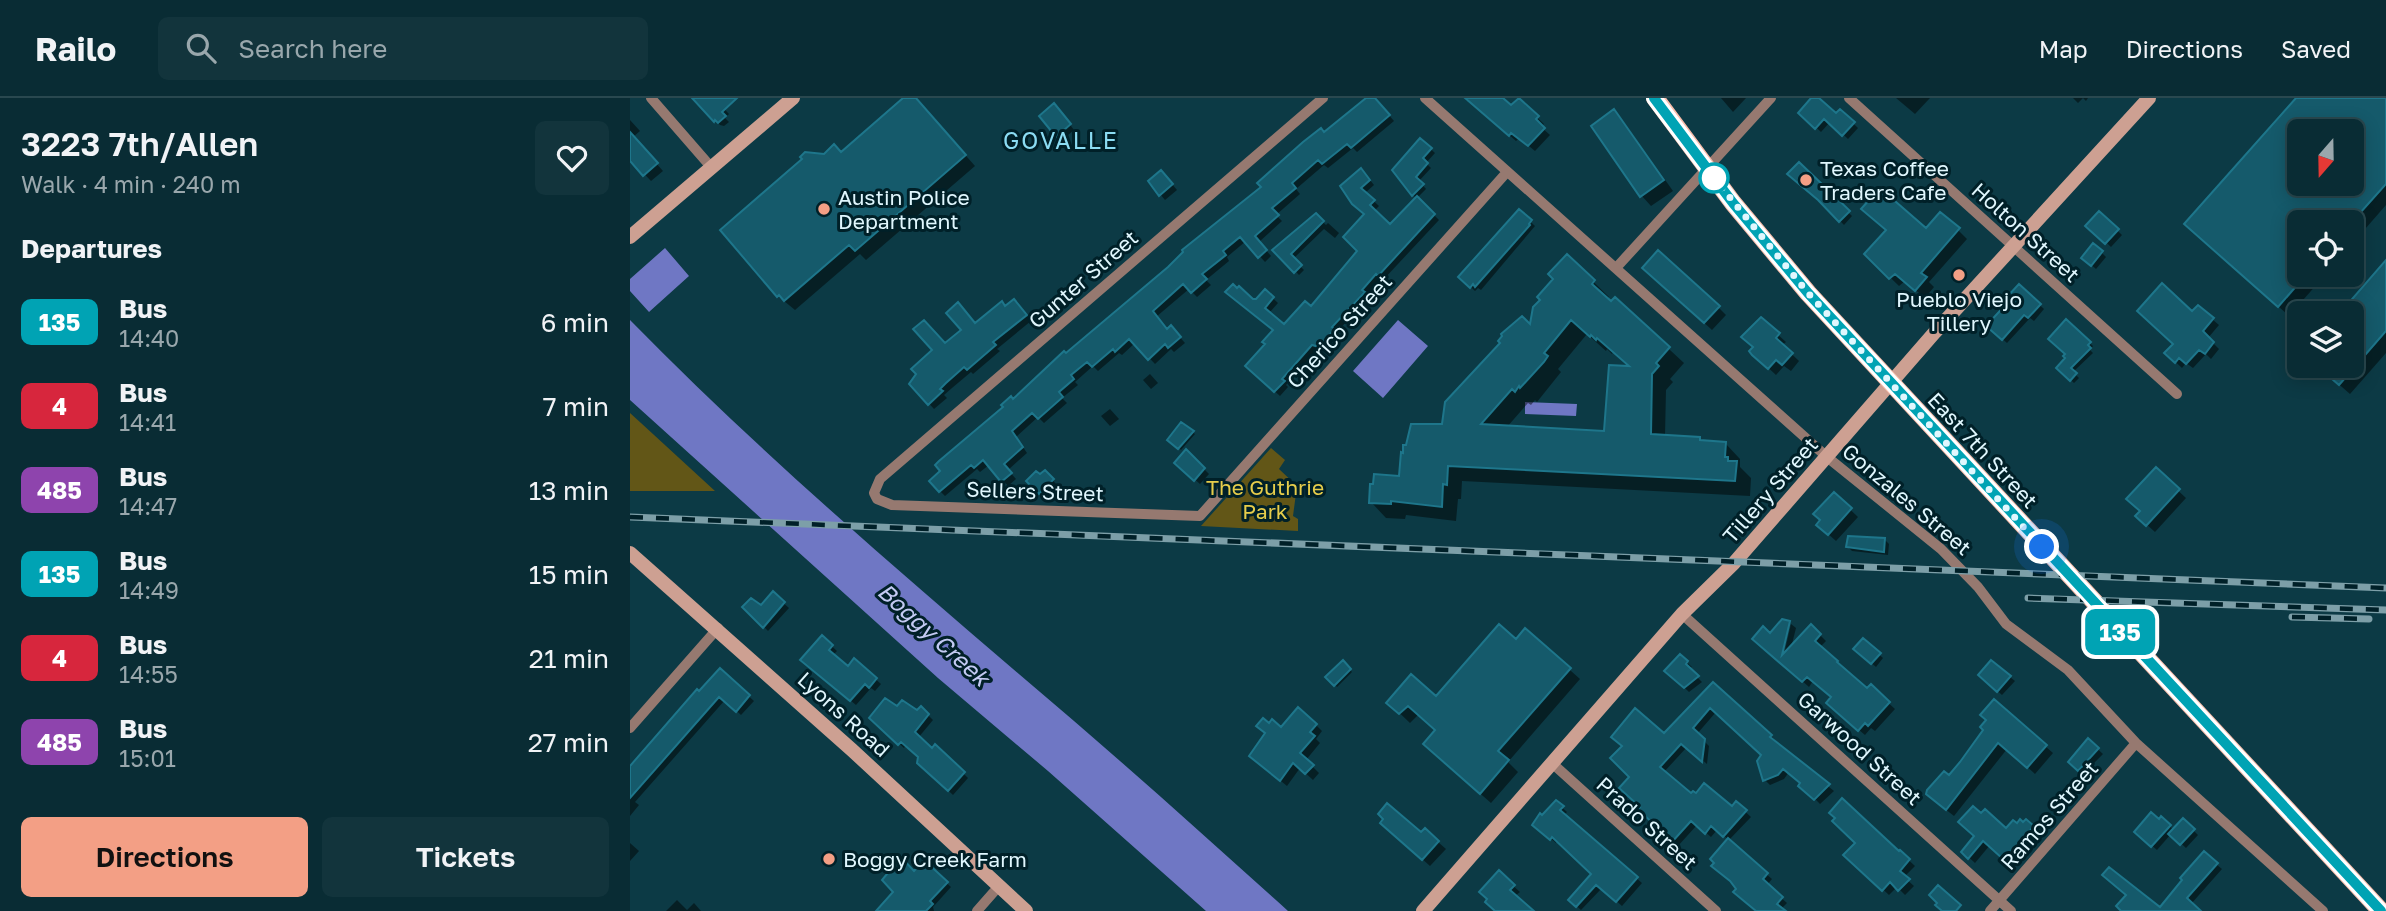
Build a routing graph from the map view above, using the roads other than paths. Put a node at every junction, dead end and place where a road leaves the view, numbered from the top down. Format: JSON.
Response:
{"nodes":[{"id":1,"x":651,"y":98,"type":"edge"},
{"id":2,"x":793,"y":98,"type":"edge"},
{"id":3,"x":1323,"y":98,"type":"edge"},
{"id":4,"x":1425,"y":98,"type":"edge"},
{"id":5,"x":1654,"y":98,"type":"edge"},
{"id":6,"x":1770,"y":98,"type":"edge"},
{"id":7,"x":1849,"y":98,"type":"edge"},
{"id":8,"x":2149,"y":98,"type":"edge"},
{"id":9,"x":711,"y":167,"type":"junction"},
{"id":10,"x":1707,"y":169,"type":"junction"},
{"id":11,"x":1507,"y":172,"type":"junction"},
{"id":12,"x":630,"y":237,"type":"edge"},
{"id":13,"x":2014,"y":247,"type":"junction"},
{"id":14,"x":1616,"y":268,"type":"junction"},
{"id":15,"x":2177,"y":394,"type":"dead end"},
{"id":16,"x":1826,"y":457,"type":"junction"},
{"id":17,"x":874,"y":493,"type":"joint"},
{"id":18,"x":1200,"y":516,"type":"joint"},
{"id":19,"x":630,"y":553,"type":"edge"},
{"id":20,"x":1682,"y":614,"type":"junction"},
{"id":21,"x":718,"y":628,"type":"junction"},
{"id":22,"x":630,"y":728,"type":"edge"},
{"id":23,"x":2136,"y":743,"type":"junction"},
{"id":24,"x":1553,"y":764,"type":"junction"},
{"id":25,"x":999,"y":886,"type":"junction"},
{"id":26,"x":2000,"y":901,"type":"junction"},
{"id":27,"x":1428,"y":909,"type":"edge"},
{"id":28,"x":977,"y":911,"type":"edge"},
{"id":29,"x":1026,"y":911,"type":"edge"},
{"id":30,"x":1716,"y":911,"type":"edge"},
{"id":31,"x":1990,"y":911,"type":"edge"},
{"id":32,"x":2011,"y":911,"type":"edge"},
{"id":33,"x":2323,"y":911,"type":"edge"},
{"id":34,"x":2381,"y":911,"type":"edge"}],
"edges":[{"from":1,"to":9,"type":"street"},
{"from":2,"to":9,"type":"street"},
{"from":3,"to":17,"type":"street","name":"Gunter Street"},
{"from":4,"to":11,"type":"street","name":"Gonzales Street"},
{"from":5,"to":10,"type":"main road","name":"East 7th Street"},
{"from":6,"to":10,"type":"street"},
{"from":7,"to":13,"type":"street","name":"Holton Street"},
{"from":8,"to":13,"type":"street","name":"Tillery Street"},
{"from":9,"to":12,"type":"street"},
{"from":10,"to":14,"type":"street"},
{"from":10,"to":34,"type":"main road","name":"East 7th Street"},
{"from":11,"to":14,"type":"street","name":"Gonzales Street"},
{"from":11,"to":18,"type":"street","name":"Cherico Street"},
{"from":13,"to":15,"type":"street","name":"Holton Street"},
{"from":13,"to":16,"type":"street","name":"Tillery Street"},
{"from":14,"to":16,"type":"street","name":"Gonzales Street"},
{"from":16,"to":20,"type":"street","name":"Tillery Street"},
{"from":16,"to":23,"type":"street","name":"Gonzales Street"},
{"from":17,"to":18,"type":"street","name":"Sellers Street"},
{"from":19,"to":21,"type":"street","name":"Lyons Road"},
{"from":20,"to":24,"type":"street","name":"Tillery Street"},
{"from":20,"to":26,"type":"street","name":"Garwood Street"},
{"from":21,"to":22,"type":"street"},
{"from":21,"to":25,"type":"street","name":"Lyons Road"},
{"from":23,"to":26,"type":"street","name":"Ramos Street"},
{"from":23,"to":33,"type":"street","name":"Gonzales Street"},
{"from":24,"to":27,"type":"street","name":"Tillery Street"},
{"from":24,"to":30,"type":"street","name":"Prado Street"},
{"from":25,"to":28,"type":"street"},
{"from":25,"to":29,"type":"street","name":"Lyons Road"},
{"from":26,"to":31,"type":"street","name":"Ramos Street"},
{"from":26,"to":32,"type":"street","name":"Garwood Street"}]}
